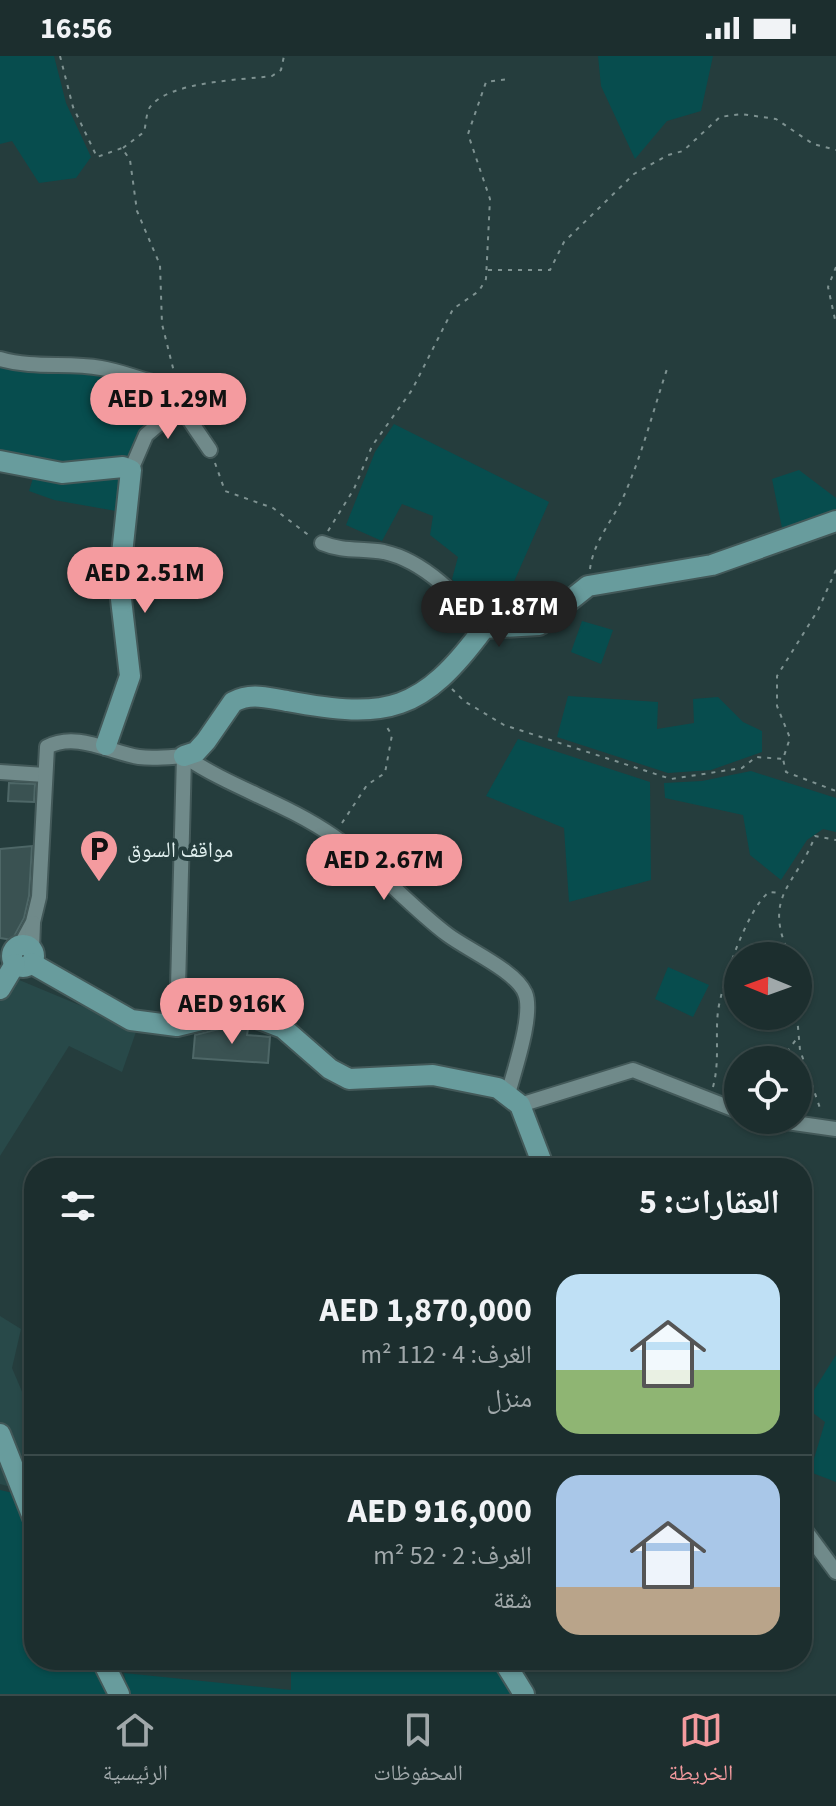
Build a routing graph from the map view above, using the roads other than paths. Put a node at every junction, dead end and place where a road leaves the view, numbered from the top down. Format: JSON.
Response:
{"nodes":[{"id":1,"x":0,"y":359,"type":"edge"},
{"id":2,"x":180,"y":406,"type":"junction"},
{"id":3,"x":210,"y":450,"type":"road end"},
{"id":4,"x":0,"y":461,"type":"edge"},
{"id":5,"x":131,"y":470,"type":"junction"},
{"id":6,"x":836,"y":521,"type":"edge"},
{"id":7,"x":322,"y":543,"type":"road end"},
{"id":8,"x":484,"y":628,"type":"junction"},
{"id":9,"x":106,"y":745,"type":"junction"},
{"id":10,"x":184,"y":756,"type":"junction"},
{"id":11,"x":0,"y":772,"type":"edge"},
{"id":12,"x":45,"y":775,"type":"junction"},
{"id":13,"x":25,"y":956,"type":"junction"},
{"id":14,"x":0,"y":989,"type":"edge"},
{"id":15,"x":177,"y":1026,"type":"junction"},
{"id":16,"x":514,"y":1100,"type":"junction"},
{"id":17,"x":724,"y":1105,"type":"edge"},
{"id":18,"x":540,"y":1158,"type":"edge"},
{"id":19,"x":0,"y":1434,"type":"edge"},
{"id":20,"x":24,"y":1495,"type":"edge"},
{"id":21,"x":812,"y":1540,"type":"edge"},
{"id":22,"x":836,"y":1572,"type":"edge"},
{"id":23,"x":107,"y":1670,"type":"edge"},
{"id":24,"x":509,"y":1670,"type":"edge"},
{"id":25,"x":119,"y":1694,"type":"edge"},
{"id":26,"x":524,"y":1694,"type":"edge"}],
"edges":[{"from":1,"to":2,"type":"street"},
{"from":2,"to":3,"type":"street"},
{"from":2,"to":5,"type":"street"},
{"from":4,"to":5,"type":"street"},
{"from":5,"to":9,"type":"street"},
{"from":6,"to":8,"type":"street"},
{"from":7,"to":8,"type":"street"},
{"from":8,"to":10,"type":"street"},
{"from":9,"to":10,"type":"street"},
{"from":9,"to":12,"type":"street"},
{"from":10,"to":15,"type":"street"},
{"from":10,"to":16,"type":"street"},
{"from":11,"to":12,"type":"street"},
{"from":12,"to":13,"type":"street"},
{"from":13,"to":14,"type":"street"},
{"from":13,"to":15,"type":"street"},
{"from":15,"to":16,"type":"street"},
{"from":16,"to":17,"type":"street"},
{"from":16,"to":18,"type":"street"},
{"from":19,"to":20,"type":"street"},
{"from":21,"to":22,"type":"street"},
{"from":23,"to":25,"type":"street"},
{"from":24,"to":26,"type":"street"}]}
